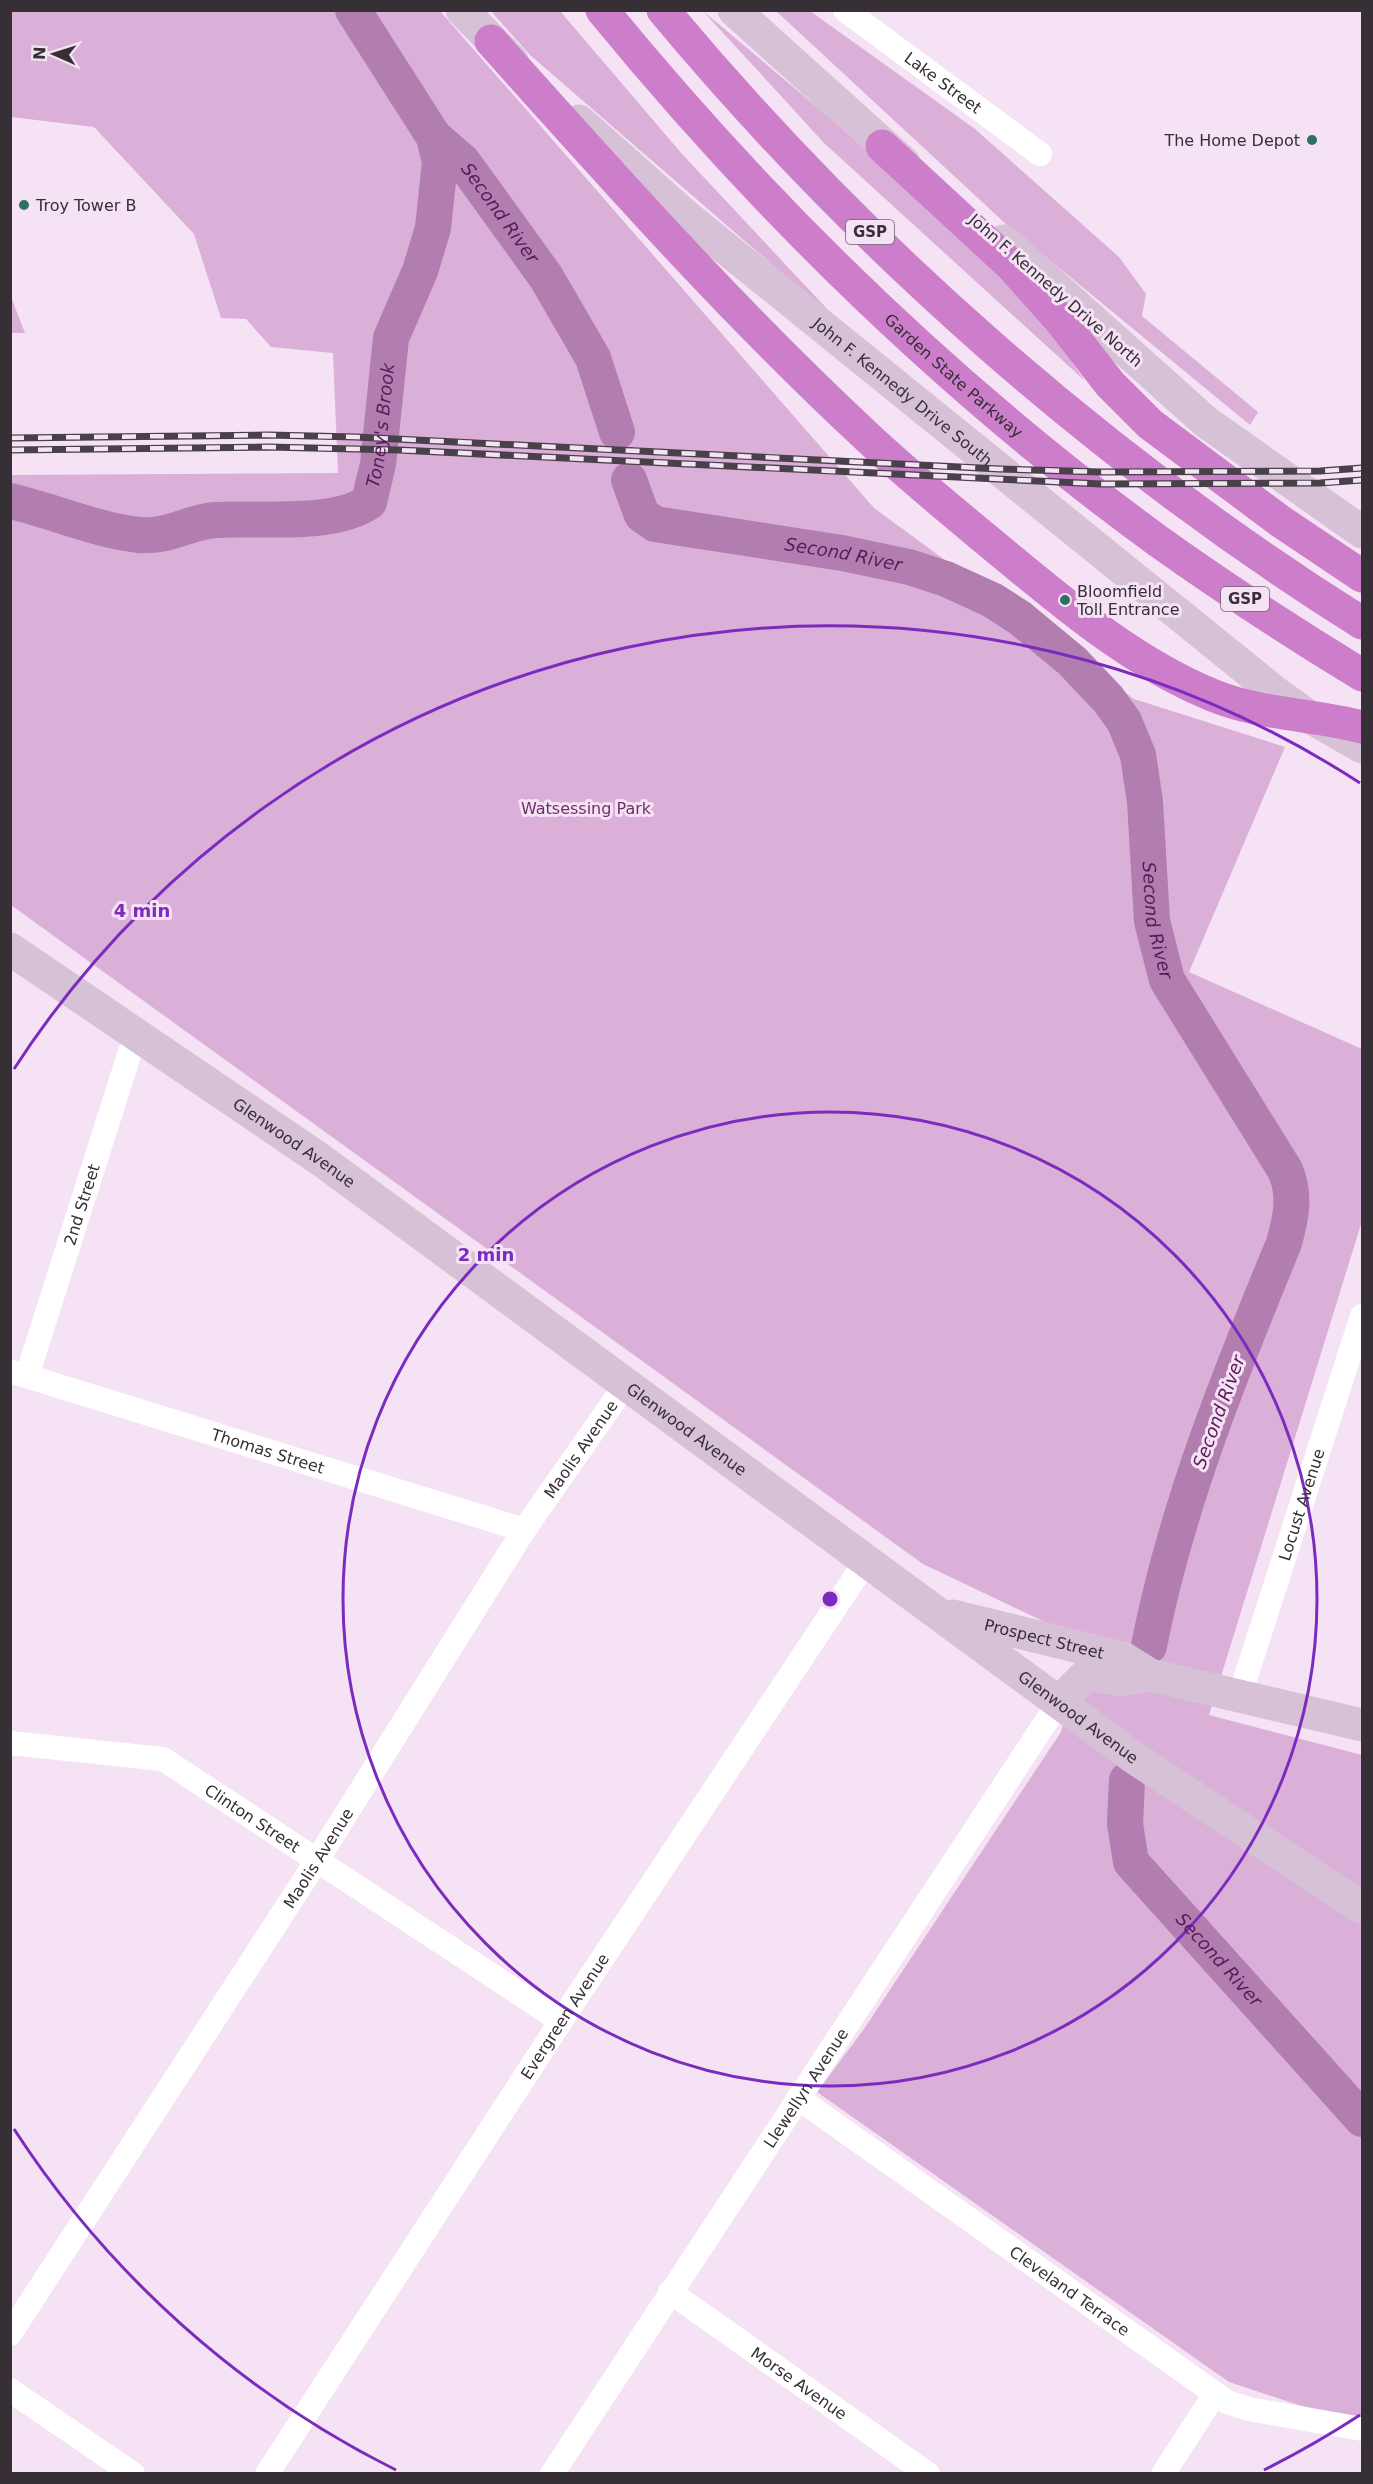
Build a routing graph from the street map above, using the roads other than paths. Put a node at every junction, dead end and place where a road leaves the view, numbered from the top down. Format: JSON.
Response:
{"nodes":[{"id":1,"x":462,"y":10,"type":"edge"},
{"id":2,"x":602,"y":10,"type":"edge"},
{"id":3,"x":663,"y":10,"type":"edge"},
{"id":4,"x":734,"y":10,"type":"edge"},
{"id":5,"x":845,"y":10,"type":"edge"},
{"id":6,"x":490,"y":41,"type":"junction"},
{"id":7,"x":882,"y":146,"type":"junction"},
{"id":8,"x":1040,"y":154,"type":"dead end"},
{"id":9,"x":1353,"y":526,"type":"edge"},
{"id":10,"x":1362,"y":576,"type":"edge"},
{"id":11,"x":1362,"y":623,"type":"edge"},
{"id":12,"x":1362,"y":675,"type":"edge"},
{"id":13,"x":1362,"y":726,"type":"edge"},
{"id":14,"x":1362,"y":747,"type":"edge"},
{"id":15,"x":10,"y":949,"type":"edge"},
{"id":16,"x":136,"y":1033,"type":"junction"},
{"id":17,"x":1362,"y":1316,"type":"edge"},
{"id":18,"x":19,"y":1373,"type":"edge"},
{"id":19,"x":626,"y":1384,"type":"junction"},
{"id":20,"x":524,"y":1530,"type":"junction"},
{"id":21,"x":866,"y":1561,"type":"junction"},
{"id":22,"x":937,"y":1612,"type":"junction"},
{"id":23,"x":1150,"y":1675,"type":"junction"},
{"id":24,"x":1240,"y":1695,"type":"junction"},
{"id":25,"x":1059,"y":1702,"type":"junction"},
{"id":26,"x":1362,"y":1725,"type":"edge"},
{"id":27,"x":10,"y":1743,"type":"edge"},
{"id":28,"x":316,"y":1862,"type":"junction"},
{"id":29,"x":1362,"y":1908,"type":"edge"},
{"id":30,"x":561,"y":2021,"type":"junction"},
{"id":31,"x":798,"y":2098,"type":"junction"},
{"id":32,"x":670,"y":2292,"type":"junction"},
{"id":33,"x":10,"y":2334,"type":"edge"},
{"id":34,"x":10,"y":2390,"type":"edge"},
{"id":35,"x":1215,"y":2394,"type":"junction"},
{"id":36,"x":1362,"y":2429,"type":"edge"},
{"id":37,"x":133,"y":2474,"type":"edge"},
{"id":38,"x":267,"y":2474,"type":"edge"},
{"id":39,"x":552,"y":2474,"type":"edge"},
{"id":40,"x":928,"y":2474,"type":"edge"},
{"id":41,"x":1163,"y":2474,"type":"edge"}],
"edges":[{"from":1,"to":6,"type":"street","name":"John F. Kennedy Drive South"},
{"from":2,"to":12,"type":"highway","name":"Garden State Parkway","number":"GSP"},
{"from":3,"to":11,"type":"highway","number":"GSP"},
{"from":4,"to":7,"type":"street","name":"John F. Kennedy Drive North"},
{"from":5,"to":8,"type":"street","name":"Lake Street"},
{"from":6,"to":13,"type":"highway"},
{"from":6,"to":14,"type":"street","name":"John F. Kennedy Drive South"},
{"from":7,"to":9,"type":"street","name":"John F. Kennedy Drive North"},
{"from":7,"to":10,"type":"highway"},
{"from":15,"to":16,"type":"street","name":"Glenwood Avenue"},
{"from":16,"to":18,"type":"street","name":"2nd Street"},
{"from":16,"to":19,"type":"street","name":"Glenwood Avenue"},
{"from":17,"to":24,"type":"street","name":"Locust Avenue"},
{"from":18,"to":20,"type":"street","name":"Thomas Street"},
{"from":19,"to":20,"type":"street","name":"Maolis Avenue"},
{"from":19,"to":21,"type":"street","name":"Glenwood Avenue"},
{"from":20,"to":28,"type":"street","name":"Maolis Avenue"},
{"from":21,"to":22,"type":"street","name":"Glenwood Avenue"},
{"from":21,"to":30,"type":"street","name":"Evergreen Avenue"},
{"from":22,"to":23,"type":"street","name":"Prospect Street"},
{"from":22,"to":25,"type":"street","name":"Glenwood Avenue"},
{"from":23,"to":24,"type":"street","name":"Prospect Street"},
{"from":23,"to":25,"type":"street","name":"Prospect Street"},
{"from":24,"to":26,"type":"street","name":"Prospect Street"},
{"from":25,"to":29,"type":"street","name":"Glenwood Avenue"},
{"from":25,"to":31,"type":"street","name":"Llewellyn Avenue"},
{"from":27,"to":28,"type":"street","name":"Clinton Street"},
{"from":28,"to":30,"type":"street","name":"Clinton Street"},
{"from":28,"to":33,"type":"street","name":"Maolis Avenue"},
{"from":30,"to":38,"type":"street","name":"Evergreen Avenue"},
{"from":31,"to":32,"type":"street","name":"Llewellyn Avenue"},
{"from":31,"to":35,"type":"street","name":"Cleveland Terrace"},
{"from":32,"to":39,"type":"street","name":"Llewellyn Avenue"},
{"from":32,"to":40,"type":"street","name":"Morse Avenue"},
{"from":34,"to":37,"type":"street"},
{"from":35,"to":36,"type":"street","name":"Cleveland Terrace"},
{"from":35,"to":41,"type":"street"}]}
